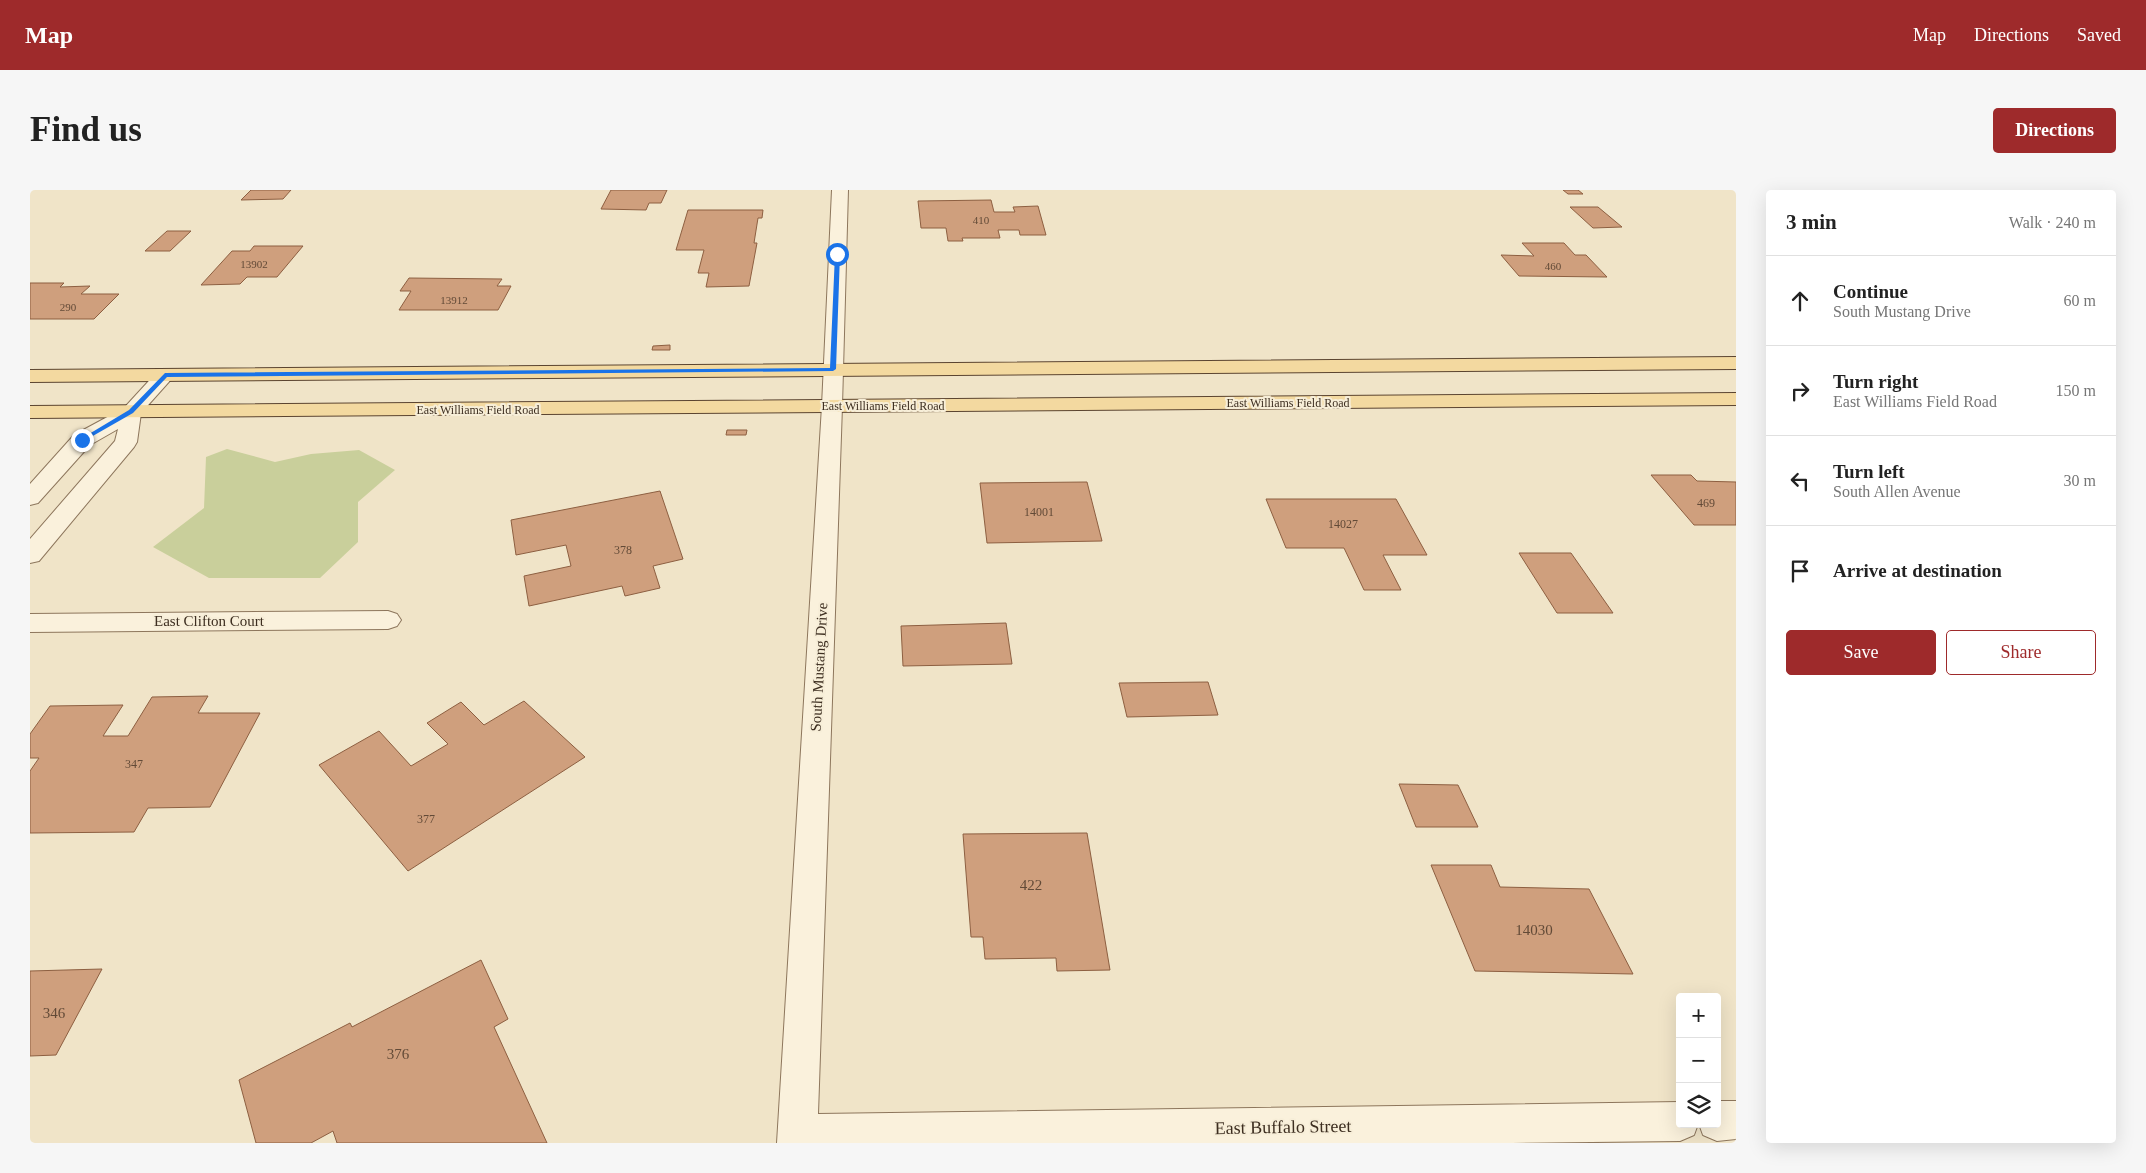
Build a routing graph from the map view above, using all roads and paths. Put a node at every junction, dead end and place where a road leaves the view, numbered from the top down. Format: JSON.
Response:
{"nodes":[{"id":1,"x":840,"y":190,"type":"edge"},
{"id":2,"x":1736,"y":363,"type":"edge"},
{"id":3,"x":833,"y":369,"type":"junction"},
{"id":4,"x":165,"y":375,"type":"junction"},
{"id":5,"x":30,"y":376,"type":"edge"},
{"id":6,"x":1736,"y":399,"type":"edge"},
{"id":7,"x":832,"y":406,"type":"junction"},
{"id":8,"x":30,"y":412,"type":"edge"},
{"id":9,"x":131,"y":412,"type":"junction"},
{"id":10,"x":30,"y":498,"type":"edge"},
{"id":11,"x":30,"y":555,"type":"edge"},
{"id":12,"x":388,"y":620,"type":"dead end"},
{"id":13,"x":30,"y":622,"type":"edge"},
{"id":14,"x":1736,"y":1120,"type":"edge"},
{"id":15,"x":1676,"y":1121,"type":"edge"},
{"id":16,"x":1721,"y":1121,"type":"edge"},
{"id":17,"x":797,"y":1138,"type":"edge"}],
"edges":[{"from":1,"to":3,"type":"street","name":"South Mustang Drive"},
{"from":2,"to":3,"type":"main road"},
{"from":3,"to":4,"type":"main road"},
{"from":3,"to":7,"type":"street","name":"South Mustang Drive"},
{"from":4,"to":5,"type":"main road"},
{"from":4,"to":9,"type":"street"},
{"from":6,"to":7,"type":"main road","name":"East Williams Field Road"},
{"from":7,"to":9,"type":"main road","name":"East Williams Field Road"},
{"from":7,"to":17,"type":"street","name":"South Mustang Drive"},
{"from":8,"to":9,"type":"main road","name":"East Williams Field Road"},
{"from":9,"to":10,"type":"street"},
{"from":9,"to":11,"type":"street"},
{"from":12,"to":13,"type":"street","name":"East Clifton Court"},
{"from":14,"to":16,"type":"street"},
{"from":15,"to":17,"type":"street","name":"East Buffalo Street"}]}
